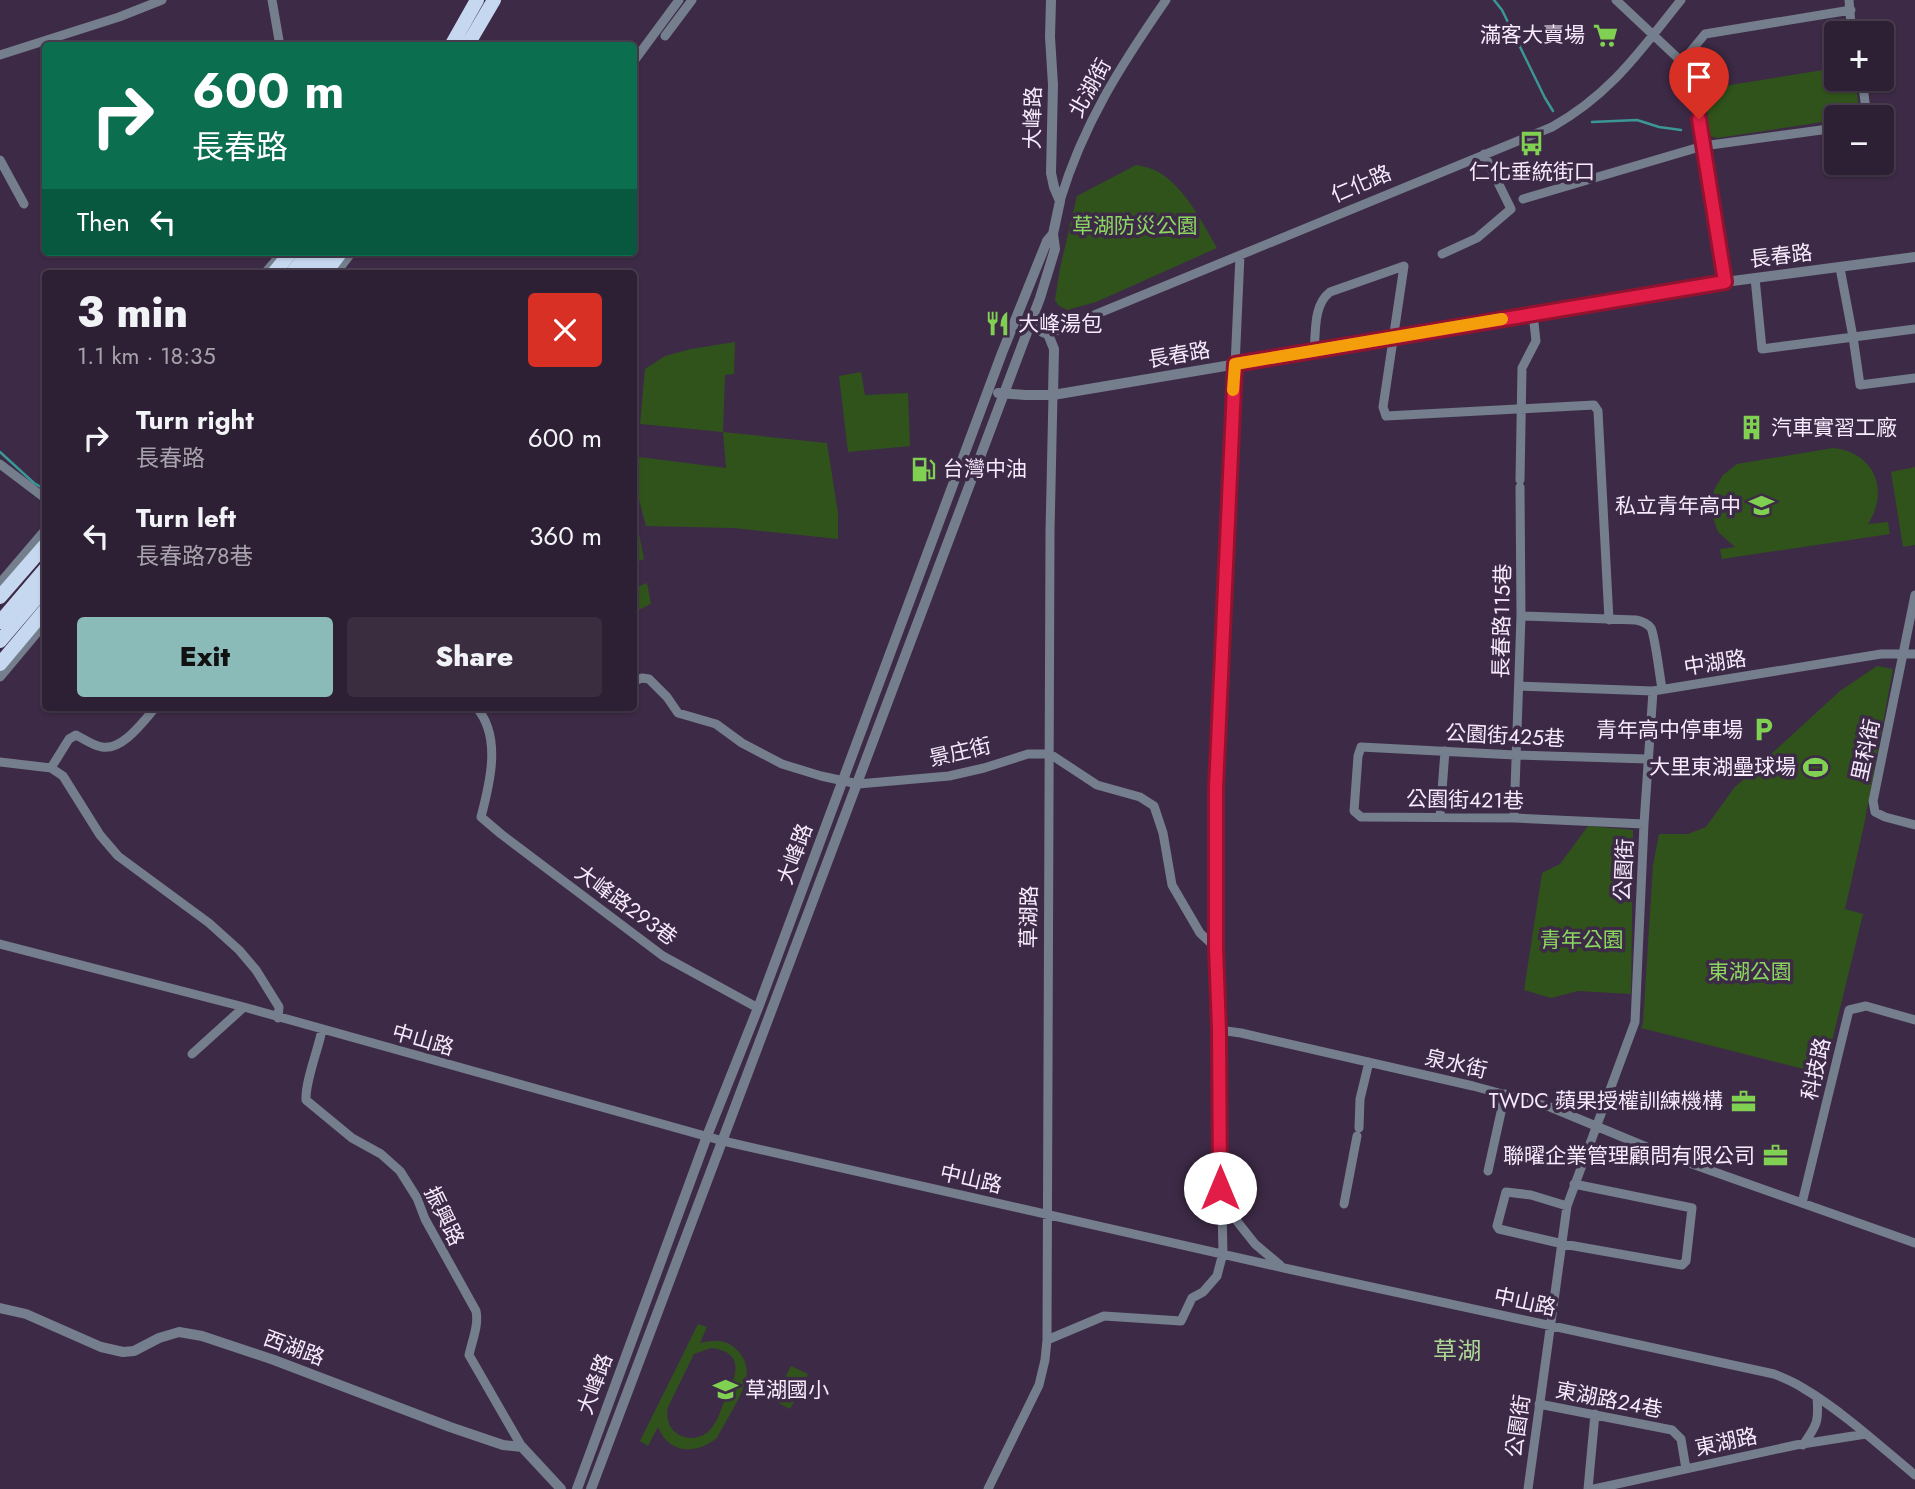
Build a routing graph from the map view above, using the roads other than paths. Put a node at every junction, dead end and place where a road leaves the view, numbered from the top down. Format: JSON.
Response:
{"nodes":[{"id":1,"x":162,"y":0,"type":"edge"},
{"id":2,"x":272,"y":0,"type":"edge"},
{"id":3,"x":476,"y":0,"type":"edge"},
{"id":4,"x":496,"y":0,"type":"edge"},
{"id":5,"x":679,"y":0,"type":"edge"},
{"id":6,"x":692,"y":0,"type":"edge"},
{"id":7,"x":1051,"y":0,"type":"edge"},
{"id":8,"x":1166,"y":0,"type":"edge"},
{"id":9,"x":1616,"y":0,"type":"edge"},
{"id":10,"x":1681,"y":0,"type":"edge"},
{"id":11,"x":1850,"y":5,"type":"edge"},
{"id":12,"x":1653,"y":34,"type":"junction"},
{"id":13,"x":665,"y":36,"type":"dead end"},
{"id":14,"x":279,"y":42,"type":"edge"},
{"id":15,"x":452,"y":42,"type":"edge"},
{"id":16,"x":471,"y":42,"type":"edge"},
{"id":17,"x":0,"y":55,"type":"edge"},
{"id":18,"x":637,"y":57,"type":"edge"},
{"id":19,"x":1682,"y":62,"type":"junction"},
{"id":20,"x":1824,"y":130,"type":"edge"},
{"id":21,"x":1703,"y":146,"type":"junction"},
{"id":22,"x":1484,"y":154,"type":"junction"},
{"id":23,"x":0,"y":160,"type":"edge"},
{"id":24,"x":1060,"y":201,"type":"junction"},
{"id":25,"x":24,"y":204,"type":"dead end"},
{"id":26,"x":1518,"y":204,"type":"junction"},
{"id":27,"x":1053,"y":234,"type":"junction"},
{"id":28,"x":1441,"y":254,"type":"dead end"},
{"id":29,"x":1240,"y":255,"type":"junction"},
{"id":30,"x":299,"y":256,"type":"edge"},
{"id":31,"x":306,"y":256,"type":"edge"},
{"id":32,"x":323,"y":256,"type":"edge"},
{"id":33,"x":329,"y":256,"type":"edge"},
{"id":34,"x":338,"y":256,"type":"edge"},
{"id":35,"x":349,"y":256,"type":"edge"},
{"id":36,"x":1915,"y":257,"type":"edge"},
{"id":37,"x":1840,"y":268,"type":"junction"},
{"id":38,"x":287,"y":270,"type":"edge"},
{"id":39,"x":294,"y":270,"type":"edge"},
{"id":40,"x":312,"y":270,"type":"edge"},
{"id":41,"x":318,"y":270,"type":"edge"},
{"id":42,"x":327,"y":270,"type":"edge"},
{"id":43,"x":338,"y":270,"type":"edge"},
{"id":44,"x":1755,"y":278,"type":"junction"},
{"id":45,"x":1725,"y":282,"type":"junction"},
{"id":46,"x":1533,"y":314,"type":"junction"},
{"id":47,"x":1016,"y":321,"type":"junction"},
{"id":48,"x":1031,"y":327,"type":"junction"},
{"id":49,"x":1915,"y":328,"type":"edge"},
{"id":50,"x":1048,"y":334,"type":"junction"},
{"id":51,"x":1394,"y":337,"type":"junction"},
{"id":52,"x":1853,"y":337,"type":"junction"},
{"id":53,"x":1314,"y":352,"type":"junction"},
{"id":54,"x":1235,"y":364,"type":"junction"},
{"id":55,"x":1915,"y":378,"type":"edge"},
{"id":56,"x":988,"y":390,"type":"junction"},
{"id":57,"x":1004,"y":394,"type":"junction"},
{"id":58,"x":1054,"y":395,"type":"junction"},
{"id":59,"x":1522,"y":409,"type":"junction"},
{"id":60,"x":0,"y":464,"type":"edge"},
{"id":61,"x":42,"y":497,"type":"edge"},
{"id":62,"x":42,"y":534,"type":"edge"},
{"id":63,"x":42,"y":549,"type":"edge"},
{"id":64,"x":42,"y":566,"type":"edge"},
{"id":65,"x":42,"y":573,"type":"edge"},
{"id":66,"x":0,"y":583,"type":"edge"},
{"id":67,"x":42,"y":594,"type":"edge"},
{"id":68,"x":42,"y":595,"type":"edge"},
{"id":69,"x":1915,"y":595,"type":"edge"},
{"id":70,"x":0,"y":597,"type":"edge"},
{"id":71,"x":42,"y":614,"type":"edge"},
{"id":72,"x":0,"y":615,"type":"edge"},
{"id":73,"x":1521,"y":616,"type":"junction"},
{"id":74,"x":1609,"y":620,"type":"junction"},
{"id":75,"x":0,"y":622,"type":"edge"},
{"id":76,"x":42,"y":627,"type":"edge"},
{"id":77,"x":0,"y":641,"type":"edge"},
{"id":78,"x":0,"y":648,"type":"edge"},
{"id":79,"x":1903,"y":653,"type":"junction"},
{"id":80,"x":1915,"y":654,"type":"edge"},
{"id":81,"x":0,"y":664,"type":"edge"},
{"id":82,"x":0,"y":677,"type":"edge"},
{"id":83,"x":637,"y":680,"type":"edge"},
{"id":84,"x":1519,"y":686,"type":"junction"},
{"id":85,"x":1657,"y":690,"type":"junction"},
{"id":86,"x":152,"y":711,"type":"edge"},
{"id":87,"x":480,"y":711,"type":"edge"},
{"id":88,"x":1361,"y":747,"type":"joint"},
{"id":89,"x":1446,"y":751,"type":"junction"},
{"id":90,"x":1050,"y":754,"type":"junction"},
{"id":91,"x":1515,"y":755,"type":"junction"},
{"id":92,"x":1647,"y":759,"type":"junction"},
{"id":93,"x":0,"y":762,"type":"edge"},
{"id":94,"x":51,"y":768,"type":"junction"},
{"id":95,"x":843,"y":780,"type":"junction"},
{"id":96,"x":858,"y":784,"type":"junction"},
{"id":97,"x":1440,"y":817,"type":"junction"},
{"id":98,"x":1514,"y":818,"type":"junction"},
{"id":99,"x":1644,"y":824,"type":"junction"},
{"id":100,"x":1915,"y":825,"type":"edge"},
{"id":101,"x":0,"y":944,"type":"edge"},
{"id":102,"x":1216,"y":948,"type":"junction"},
{"id":103,"x":244,"y":1007,"type":"junction"},
{"id":104,"x":758,"y":1009,"type":"junction"},
{"id":105,"x":278,"y":1017,"type":"junction"},
{"id":106,"x":1915,"y":1020,"type":"edge"},
{"id":107,"x":322,"y":1030,"type":"junction"},
{"id":108,"x":1219,"y":1030,"type":"junction"},
{"id":109,"x":192,"y":1054,"type":"dead end"},
{"id":110,"x":1369,"y":1062,"type":"junction"},
{"id":111,"x":1505,"y":1094,"type":"junction"},
{"id":112,"x":1597,"y":1125,"type":"junction"},
{"id":113,"x":707,"y":1136,"type":"junction"},
{"id":114,"x":723,"y":1141,"type":"junction"},
{"id":115,"x":1488,"y":1171,"type":"dead end"},
{"id":116,"x":1574,"y":1184,"type":"junction"},
{"id":117,"x":1220,"y":1200,"type":"junction"},
{"id":118,"x":1802,"y":1203,"type":"junction"},
{"id":119,"x":1344,"y":1204,"type":"dead end"},
{"id":120,"x":1567,"y":1206,"type":"junction"},
{"id":121,"x":1048,"y":1215,"type":"junction"},
{"id":122,"x":1563,"y":1244,"type":"junction"},
{"id":123,"x":1915,"y":1244,"type":"edge"},
{"id":124,"x":1223,"y":1253,"type":"junction"},
{"id":125,"x":1284,"y":1268,"type":"junction"},
{"id":126,"x":0,"y":1308,"type":"edge"},
{"id":127,"x":1551,"y":1326,"type":"junction"},
{"id":128,"x":1047,"y":1339,"type":"junction"},
{"id":129,"x":1817,"y":1397,"type":"junction"},
{"id":130,"x":1539,"y":1404,"type":"junction"},
{"id":131,"x":1595,"y":1414,"type":"junction"},
{"id":132,"x":1866,"y":1434,"type":"junction"},
{"id":133,"x":1803,"y":1445,"type":"junction"},
{"id":134,"x":522,"y":1447,"type":"junction"},
{"id":135,"x":1686,"y":1469,"type":"junction"},
{"id":136,"x":1915,"y":1475,"type":"edge"},
{"id":137,"x":561,"y":1489,"type":"edge"},
{"id":138,"x":577,"y":1489,"type":"edge"},
{"id":139,"x":591,"y":1489,"type":"edge"},
{"id":140,"x":988,"y":1489,"type":"edge"},
{"id":141,"x":1528,"y":1489,"type":"edge"},
{"id":142,"x":1588,"y":1489,"type":"edge"},
{"id":143,"x":1594,"y":1489,"type":"edge"}],
"edges":[{"from":1,"to":17,"type":"street"},
{"from":2,"to":14,"type":"street"},
{"from":3,"to":15,"type":"highway"},
{"from":4,"to":16,"type":"highway"},
{"from":5,"to":18,"type":"street"},
{"from":6,"to":13,"type":"street"},
{"from":7,"to":24,"type":"street","name":"大峰路"},
{"from":8,"to":24,"type":"street","name":"北湖街"},
{"from":9,"to":12,"type":"street"},
{"from":10,"to":12,"type":"street","name":"仁化路"},
{"from":11,"to":19,"type":"street"},
{"from":12,"to":19,"type":"street"},
{"from":12,"to":22,"type":"street","name":"仁化路"},
{"from":19,"to":21,"type":"street"},
{"from":20,"to":21,"type":"street"},
{"from":21,"to":26,"type":"street"},
{"from":21,"to":45,"type":"street"},
{"from":22,"to":26,"type":"street"},
{"from":22,"to":29,"type":"street","name":"仁化路"},
{"from":23,"to":25,"type":"street"},
{"from":24,"to":27,"type":"street","name":"大峰路"},
{"from":26,"to":28,"type":"street"},
{"from":27,"to":47,"type":"street","name":"大峰路"},
{"from":27,"to":48,"type":"street","name":"大峰路"},
{"from":29,"to":50,"type":"street","name":"仁化路"},
{"from":29,"to":54,"type":"street"},
{"from":30,"to":38,"type":"street"},
{"from":31,"to":39,"type":"highway"},
{"from":32,"to":40,"type":"highway"},
{"from":33,"to":41,"type":"street"},
{"from":34,"to":42,"type":"highway"},
{"from":35,"to":43,"type":"street"},
{"from":36,"to":37,"type":"street","name":"長春路"},
{"from":37,"to":44,"type":"street","name":"長春路"},
{"from":37,"to":52,"type":"street"},
{"from":44,"to":45,"type":"street","name":"長春路"},
{"from":44,"to":52,"type":"street"},
{"from":45,"to":46,"type":"street","name":"長春路"},
{"from":46,"to":51,"type":"street","name":"長春路"},
{"from":46,"to":59,"type":"street","name":"長春路115巷"},
{"from":47,"to":48,"type":"street"},
{"from":47,"to":56,"type":"street","name":"大峰路"},
{"from":48,"to":50,"type":"street"},
{"from":48,"to":57,"type":"street","name":"大峰路"},
{"from":49,"to":52,"type":"street"},
{"from":50,"to":58,"type":"street","name":"草湖路"},
{"from":51,"to":53,"type":"street","name":"長春路"},
{"from":51,"to":53,"type":"street"},
{"from":51,"to":59,"type":"street"},
{"from":52,"to":55,"type":"street"},
{"from":53,"to":54,"type":"street","name":"長春路"},
{"from":54,"to":58,"type":"street","name":"長春路"},
{"from":54,"to":102,"type":"street"},
{"from":56,"to":57,"type":"street","name":"長春路"},
{"from":56,"to":95,"type":"street","name":"大峰路"},
{"from":57,"to":58,"type":"street","name":"長春路"},
{"from":57,"to":96,"type":"street","name":"大峰路"},
{"from":58,"to":90,"type":"street","name":"草湖路"},
{"from":59,"to":73,"type":"street","name":"長春路115巷"},
{"from":59,"to":74,"type":"street"},
{"from":60,"to":61,"type":"street"},
{"from":62,"to":66,"type":"street"},
{"from":63,"to":70,"type":"highway"},
{"from":64,"to":72,"type":"street"},
{"from":65,"to":75,"type":"highway"},
{"from":67,"to":77,"type":"highway"},
{"from":68,"to":78,"type":"street"},
{"from":69,"to":79,"type":"street"},
{"from":71,"to":81,"type":"highway"},
{"from":73,"to":74,"type":"street"},
{"from":73,"to":84,"type":"street","name":"長春路115巷"},
{"from":74,"to":85,"type":"street","name":"公園街"},
{"from":76,"to":82,"type":"street"},
{"from":79,"to":80,"type":"street","name":"中湖路"},
{"from":79,"to":85,"type":"street","name":"中湖路"},
{"from":79,"to":100,"type":"street","name":"里科街"},
{"from":83,"to":95,"type":"street","name":"景庄街"},
{"from":84,"to":85,"type":"street","name":"中湖路"},
{"from":84,"to":91,"type":"street","name":"長春路115巷"},
{"from":85,"to":92,"type":"street","name":"公園街"},
{"from":86,"to":94,"type":"street"},
{"from":87,"to":104,"type":"street","name":"大峰路293巷"},
{"from":88,"to":89,"type":"street","name":"公園街425巷"},
{"from":88,"to":97,"type":"street","name":"公園街421巷"},
{"from":89,"to":91,"type":"street","name":"公園街425巷"},
{"from":89,"to":97,"type":"street"},
{"from":90,"to":96,"type":"street","name":"景庄街"},
{"from":90,"to":102,"type":"street"},
{"from":90,"to":121,"type":"street","name":"草湖路"},
{"from":91,"to":92,"type":"street","name":"公園街425巷"},
{"from":91,"to":98,"type":"street","name":"長春路115巷"},
{"from":92,"to":99,"type":"street","name":"公園街"},
{"from":93,"to":94,"type":"street"},
{"from":94,"to":105,"type":"street"},
{"from":95,"to":96,"type":"street","name":"景庄街"},
{"from":95,"to":104,"type":"street","name":"大峰路"},
{"from":96,"to":114,"type":"street","name":"大峰路"},
{"from":97,"to":98,"type":"street","name":"公園街421巷"},
{"from":98,"to":99,"type":"street","name":"公園街421巷"},
{"from":99,"to":112,"type":"street","name":"公園街"},
{"from":101,"to":103,"type":"street","name":"中山路"},
{"from":102,"to":108,"type":"street"},
{"from":103,"to":105,"type":"street","name":"中山路"},
{"from":103,"to":109,"type":"street"},
{"from":104,"to":113,"type":"street","name":"大峰路"},
{"from":105,"to":107,"type":"street","name":"中山路"},
{"from":106,"to":118,"type":"street","name":"科技路"},
{"from":107,"to":113,"type":"street","name":"中山路"},
{"from":107,"to":134,"type":"street","name":"振興路"},
{"from":108,"to":110,"type":"street","name":"泉水街"},
{"from":108,"to":117,"type":"street"},
{"from":110,"to":111,"type":"street","name":"泉水街"},
{"from":110,"to":119,"type":"street"},
{"from":111,"to":112,"type":"street","name":"泉水街"},
{"from":111,"to":115,"type":"street"},
{"from":112,"to":116,"type":"street","name":"公園街"},
{"from":112,"to":118,"type":"street","name":"泉水街"},
{"from":113,"to":114,"type":"street","name":"中山路"},
{"from":113,"to":138,"type":"street","name":"大峰路"},
{"from":114,"to":121,"type":"street","name":"中山路"},
{"from":114,"to":139,"type":"street","name":"大峰路"},
{"from":116,"to":120,"type":"street","name":"公園街"},
{"from":116,"to":122,"type":"street"},
{"from":117,"to":124,"type":"street"},
{"from":117,"to":125,"type":"street"},
{"from":118,"to":123,"type":"street","name":"泉水街"},
{"from":120,"to":122,"type":"street","name":"公園街"},
{"from":120,"to":122,"type":"street"},
{"from":121,"to":124,"type":"street","name":"中山路"},
{"from":121,"to":128,"type":"street","name":"草湖路"},
{"from":122,"to":127,"type":"street","name":"公園街"},
{"from":124,"to":125,"type":"street","name":"中山路"},
{"from":124,"to":128,"type":"street"},
{"from":125,"to":127,"type":"street","name":"中山路"},
{"from":126,"to":134,"type":"street","name":"西湖路"},
{"from":127,"to":129,"type":"street","name":"中山路"},
{"from":127,"to":130,"type":"street","name":"公園街"},
{"from":128,"to":140,"type":"street","name":"草湖路"},
{"from":129,"to":132,"type":"street","name":"中山路"},
{"from":129,"to":133,"type":"street"},
{"from":130,"to":131,"type":"street","name":"東湖路24巷"},
{"from":130,"to":141,"type":"street","name":"公園街"},
{"from":131,"to":135,"type":"street","name":"東湖路24巷"},
{"from":131,"to":142,"type":"street"},
{"from":132,"to":133,"type":"street","name":"東湖路"},
{"from":132,"to":136,"type":"street","name":"中山路"},
{"from":133,"to":135,"type":"street","name":"東湖路"},
{"from":134,"to":137,"type":"street"},
{"from":135,"to":143,"type":"street","name":"東湖路"}]}
